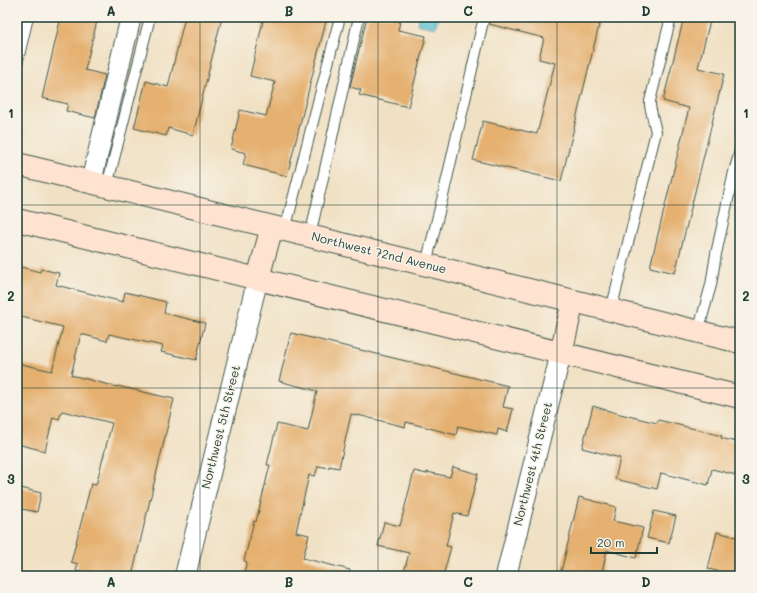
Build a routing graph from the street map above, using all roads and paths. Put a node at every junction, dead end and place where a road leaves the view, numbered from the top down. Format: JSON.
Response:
{"nodes":[{"id":1,"x":28,"y":17,"type":"edge"},
{"id":2,"x":131,"y":17,"type":"edge"},
{"id":3,"x":150,"y":17,"type":"edge"},
{"id":4,"x":340,"y":17,"type":"edge"},
{"id":5,"x":359,"y":17,"type":"edge"},
{"id":6,"x":484,"y":17,"type":"edge"},
{"id":7,"x":671,"y":17,"type":"edge"},
{"id":8,"x":17,"y":64,"type":"edge"},
{"id":9,"x":740,"y":151,"type":"edge"},
{"id":10,"x":17,"y":164,"type":"edge"},
{"id":11,"x":99,"y":184,"type":"junction"},
{"id":12,"x":17,"y":220,"type":"edge"},
{"id":13,"x":279,"y":228,"type":"junction"},
{"id":14,"x":310,"y":236,"type":"junction"},
{"id":15,"x":426,"y":264,"type":"junction"},
{"id":16,"x":258,"y":278,"type":"junction"},
{"id":17,"x":573,"y":300,"type":"junction"},
{"id":18,"x":611,"y":310,"type":"junction"},
{"id":19,"x":698,"y":332,"type":"junction"},
{"id":20,"x":740,"y":342,"type":"edge"},
{"id":21,"x":561,"y":353,"type":"junction"},
{"id":22,"x":740,"y":397,"type":"edge"},
{"id":23,"x":185,"y":576,"type":"edge"},
{"id":24,"x":506,"y":576,"type":"edge"}],
"edges":[{"from":1,"to":8,"type":"lane"},
{"from":2,"to":11,"type":"street"},
{"from":3,"to":11,"type":"lane"},
{"from":4,"to":13,"type":"lane"},
{"from":5,"to":14,"type":"lane"},
{"from":6,"to":15,"type":"lane"},
{"from":7,"to":18,"type":"lane"},
{"from":9,"to":19,"type":"lane"},
{"from":10,"to":11,"type":"main road","name":"Northwest 72nd Avenue"},
{"from":11,"to":13,"type":"main road","name":"Northwest 72nd Avenue"},
{"from":12,"to":16,"type":"main road"},
{"from":13,"to":14,"type":"main road","name":"Northwest 72nd Avenue"},
{"from":13,"to":16,"type":"main road"},
{"from":14,"to":15,"type":"main road","name":"Northwest 72nd Avenue"},
{"from":15,"to":17,"type":"main road","name":"Northwest 72nd Avenue"},
{"from":16,"to":21,"type":"main road"},
{"from":16,"to":23,"type":"street","name":"Northwest 5th Street"},
{"from":17,"to":18,"type":"main road","name":"Northwest 72nd Avenue"},
{"from":17,"to":21,"type":"main road"},
{"from":18,"to":19,"type":"main road","name":"Northwest 72nd Avenue"},
{"from":19,"to":20,"type":"main road","name":"Northwest 72nd Avenue"},
{"from":21,"to":22,"type":"main road"},
{"from":21,"to":24,"type":"street","name":"Northwest 4th Street"}]}
